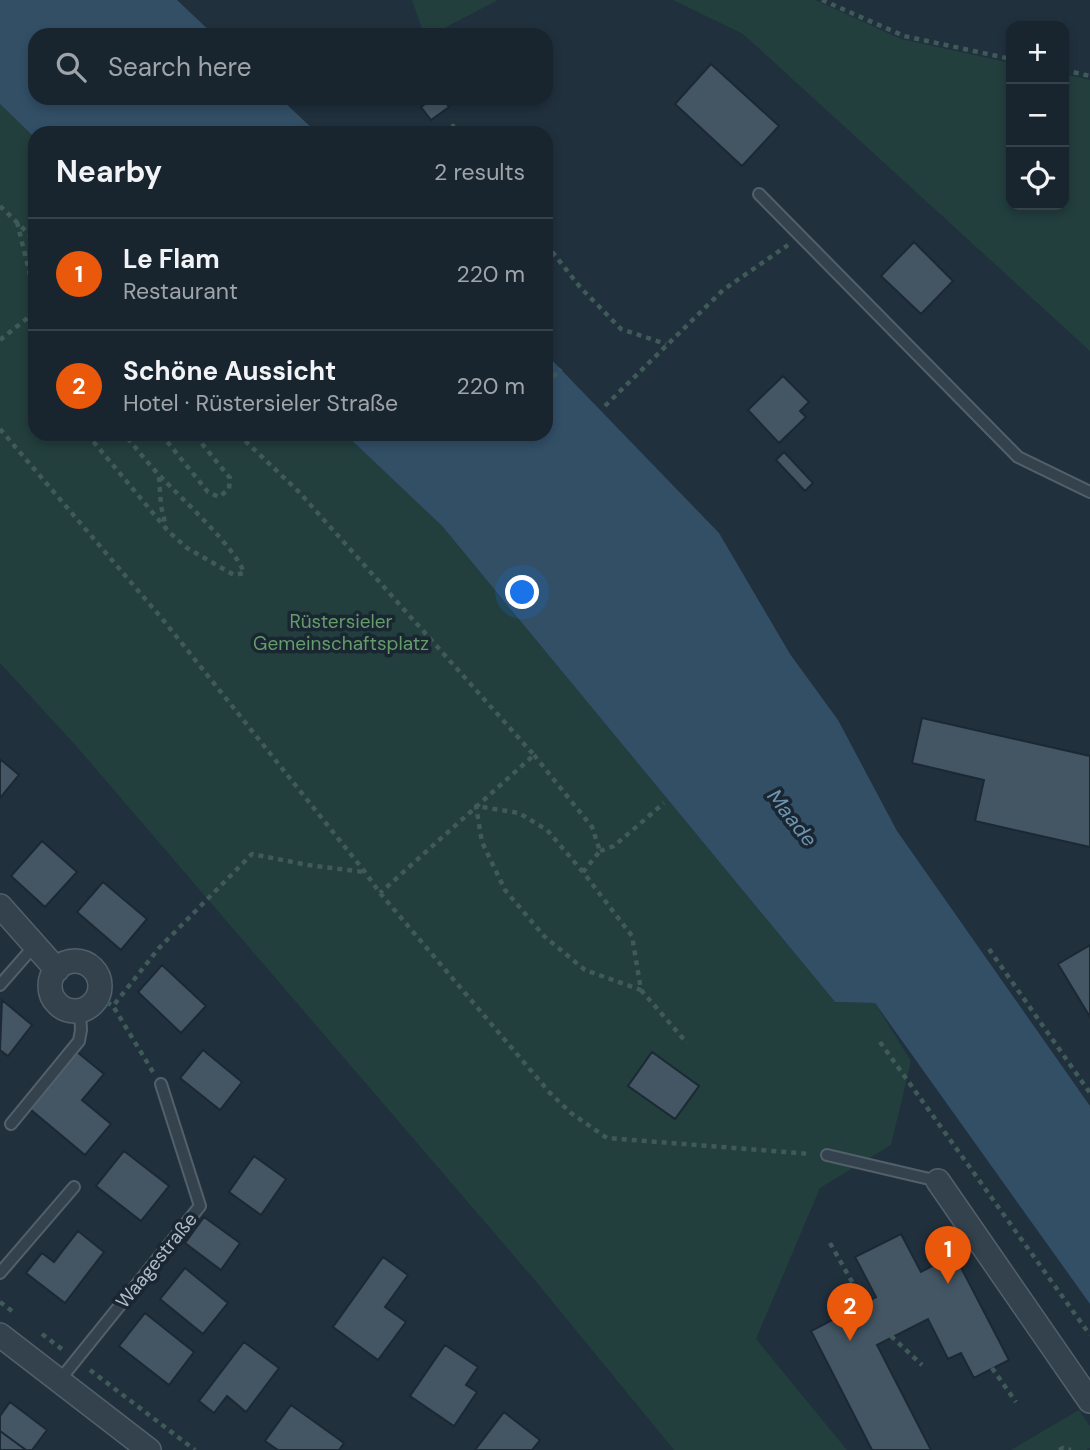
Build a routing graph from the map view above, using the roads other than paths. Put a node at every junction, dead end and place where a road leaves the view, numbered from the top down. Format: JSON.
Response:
{"nodes":[{"id":1,"x":759,"y":194,"type":"dead end"},
{"id":2,"x":1090,"y":492,"type":"edge"},
{"id":3,"x":0,"y":906,"type":"edge"},
{"id":4,"x":35,"y":945,"type":"junction"},
{"id":5,"x":57,"y":970,"type":"junction"},
{"id":6,"x":0,"y":985,"type":"edge"},
{"id":7,"x":97,"y":1005,"type":"junction"},
{"id":8,"x":161,"y":1084,"type":"road end"},
{"id":9,"x":11,"y":1124,"type":"dead end"},
{"id":10,"x":827,"y":1155,"type":"road end"},
{"id":11,"x":938,"y":1181,"type":"joint"},
{"id":12,"x":74,"y":1186,"type":"dead end"},
{"id":13,"x":0,"y":1273,"type":"edge"},
{"id":14,"x":0,"y":1335,"type":"edge"},
{"id":15,"x":59,"y":1381,"type":"junction"},
{"id":16,"x":1090,"y":1401,"type":"edge"},
{"id":17,"x":149,"y":1450,"type":"edge"}],
"edges":[{"from":1,"to":2,"type":"lane"},
{"from":3,"to":4,"type":"street"},
{"from":4,"to":5,"type":"street"},
{"from":4,"to":6,"type":"lane"},
{"from":5,"to":7,"type":"street"},
{"from":5,"to":7,"type":"street"},
{"from":7,"to":9,"type":"lane"},
{"from":8,"to":15,"type":"lane","name":"Waagestraße"},
{"from":10,"to":11,"type":"lane"},
{"from":11,"to":16,"type":"street"},
{"from":12,"to":13,"type":"lane"},
{"from":14,"to":15,"type":"street"},
{"from":15,"to":17,"type":"street"}]}
